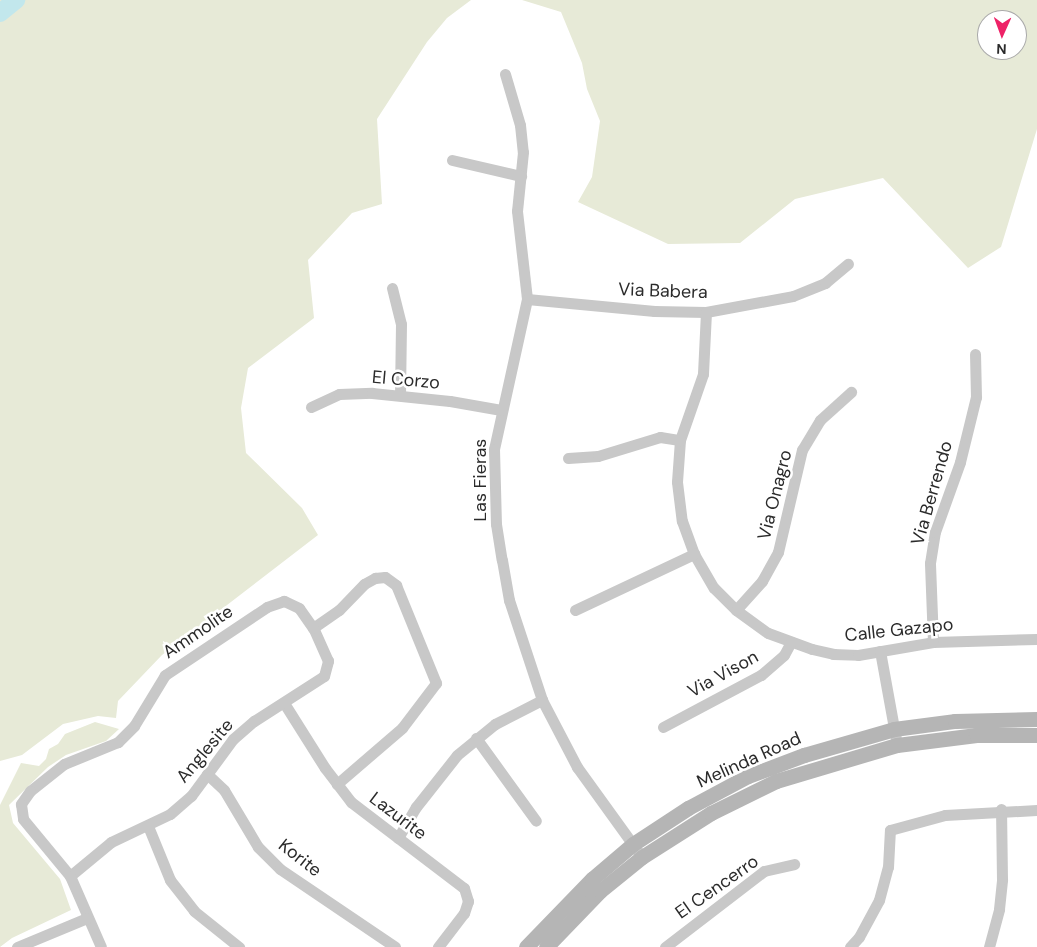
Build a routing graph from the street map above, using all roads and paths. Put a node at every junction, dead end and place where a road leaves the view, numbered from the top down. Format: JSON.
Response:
{"nodes":[{"id":1,"x":505,"y":74,"type":"dead end"},
{"id":2,"x":452,"y":160,"type":"dead end"},
{"id":3,"x":520,"y":176,"type":"junction"},
{"id":4,"x":848,"y":264,"type":"dead end"},
{"id":5,"x":392,"y":288,"type":"dead end"},
{"id":6,"x":527,"y":299,"type":"junction"},
{"id":7,"x":706,"y":312,"type":"junction"},
{"id":8,"x":975,"y":354,"type":"dead end"},
{"id":9,"x":851,"y":392,"type":"dead end"},
{"id":10,"x":400,"y":394,"type":"junction"},
{"id":11,"x":311,"y":407,"type":"dead end"},
{"id":12,"x":501,"y":410,"type":"junction"},
{"id":13,"x":680,"y":440,"type":"junction"},
{"id":14,"x":568,"y":458,"type":"dead end"},
{"id":15,"x":694,"y":554,"type":"junction"},
{"id":16,"x":575,"y":610,"type":"dead end"},
{"id":17,"x":736,"y":610,"type":"junction"},
{"id":18,"x":313,"y":628,"type":"junction"},
{"id":19,"x":1037,"y":639,"type":"edge"},
{"id":20,"x":791,"y":642,"type":"junction"},
{"id":21,"x":934,"y":642,"type":"junction"},
{"id":22,"x":880,"y":652,"type":"junction"},
{"id":23,"x":542,"y":700,"type":"junction"},
{"id":24,"x":284,"y":702,"type":"junction"},
{"id":25,"x":1037,"y":719,"type":"edge"},
{"id":26,"x":663,"y":727,"type":"dead end"},
{"id":27,"x":894,"y":729,"type":"junction"},
{"id":28,"x":1037,"y":734,"type":"edge"},
{"id":29,"x":476,"y":738,"type":"junction"},
{"id":30,"x":897,"y":745,"type":"junction"},
{"id":31,"x":207,"y":774,"type":"junction"},
{"id":32,"x":336,"y":784,"type":"junction"},
{"id":33,"x":1001,"y":810,"type":"junction"},
{"id":34,"x":1037,"y":810,"type":"edge"},
{"id":35,"x":536,"y":821,"type":"dead end"},
{"id":36,"x":148,"y":826,"type":"junction"},
{"id":37,"x":398,"y":838,"type":"junction"},
{"id":38,"x":637,"y":850,"type":"junction"},
{"id":39,"x":794,"y":864,"type":"dead end"},
{"id":40,"x":70,"y":876,"type":"junction"},
{"id":41,"x":87,"y":918,"type":"junction"},
{"id":42,"x":17,"y":947,"type":"edge"},
{"id":43,"x":101,"y":947,"type":"edge"},
{"id":44,"x":239,"y":947,"type":"edge"},
{"id":45,"x":395,"y":947,"type":"edge"},
{"id":46,"x":438,"y":947,"type":"edge"},
{"id":47,"x":526,"y":947,"type":"edge"},
{"id":48,"x":546,"y":947,"type":"edge"},
{"id":49,"x":665,"y":947,"type":"edge"},
{"id":50,"x":850,"y":947,"type":"edge"},
{"id":51,"x":990,"y":947,"type":"edge"}],
"edges":[{"from":1,"to":3,"type":"street","name":"Las Fieras"},
{"from":2,"to":3,"type":"street"},
{"from":3,"to":6,"type":"street","name":"Las Fieras"},
{"from":4,"to":7,"type":"street","name":"Via Babera"},
{"from":5,"to":10,"type":"street"},
{"from":6,"to":7,"type":"street","name":"Via Babera"},
{"from":6,"to":12,"type":"street","name":"Las Fieras"},
{"from":7,"to":13,"type":"street","name":"Calle Gazapo"},
{"from":8,"to":21,"type":"street","name":"Via Berrendo"},
{"from":9,"to":17,"type":"street","name":"Via Onagro"},
{"from":10,"to":11,"type":"street","name":"El Corzo"},
{"from":10,"to":12,"type":"street","name":"El Corzo"},
{"from":12,"to":23,"type":"street","name":"Las Fieras"},
{"from":13,"to":14,"type":"street"},
{"from":13,"to":15,"type":"street","name":"Calle Gazapo"},
{"from":15,"to":16,"type":"street"},
{"from":15,"to":17,"type":"street","name":"Calle Gazapo"},
{"from":17,"to":20,"type":"street","name":"Calle Gazapo"},
{"from":18,"to":24,"type":"street","name":"Anglesite"},
{"from":18,"to":32,"type":"street"},
{"from":18,"to":40,"type":"street","name":"Ammolite"},
{"from":19,"to":21,"type":"street","name":"Calle Gazapo"},
{"from":20,"to":22,"type":"street","name":"Calle Gazapo"},
{"from":20,"to":26,"type":"street","name":"Via Vison"},
{"from":21,"to":22,"type":"street","name":"Calle Gazapo"},
{"from":22,"to":27,"type":"street"},
{"from":23,"to":29,"type":"street"},
{"from":23,"to":38,"type":"street","name":"Las Fieras"},
{"from":24,"to":31,"type":"street","name":"Anglesite"},
{"from":24,"to":32,"type":"street","name":"Lazurite"},
{"from":25,"to":27,"type":"main road","name":"Melinda Road"},
{"from":27,"to":30,"type":"street"},
{"from":27,"to":38,"type":"main road","name":"Melinda Road"},
{"from":28,"to":30,"type":"main road","name":"Melinda Road"},
{"from":29,"to":35,"type":"street"},
{"from":29,"to":37,"type":"street"},
{"from":30,"to":38,"type":"main road","name":"Melinda Road"},
{"from":31,"to":36,"type":"street","name":"Anglesite"},
{"from":31,"to":45,"type":"street","name":"Korite"},
{"from":32,"to":37,"type":"street","name":"Lazurite"},
{"from":33,"to":34,"type":"street"},
{"from":33,"to":50,"type":"street"},
{"from":33,"to":51,"type":"street"},
{"from":36,"to":40,"type":"street","name":"Anglesite"},
{"from":36,"to":44,"type":"street"},
{"from":37,"to":46,"type":"street","name":"Lazurite"},
{"from":38,"to":47,"type":"main road","name":"Melinda Road"},
{"from":38,"to":48,"type":"main road","name":"Melinda Road"},
{"from":39,"to":49,"type":"street","name":"El Cencerro"},
{"from":40,"to":41,"type":"street","name":"Ammolite"},
{"from":41,"to":42,"type":"street"},
{"from":41,"to":43,"type":"street","name":"Ammolite"}]}
